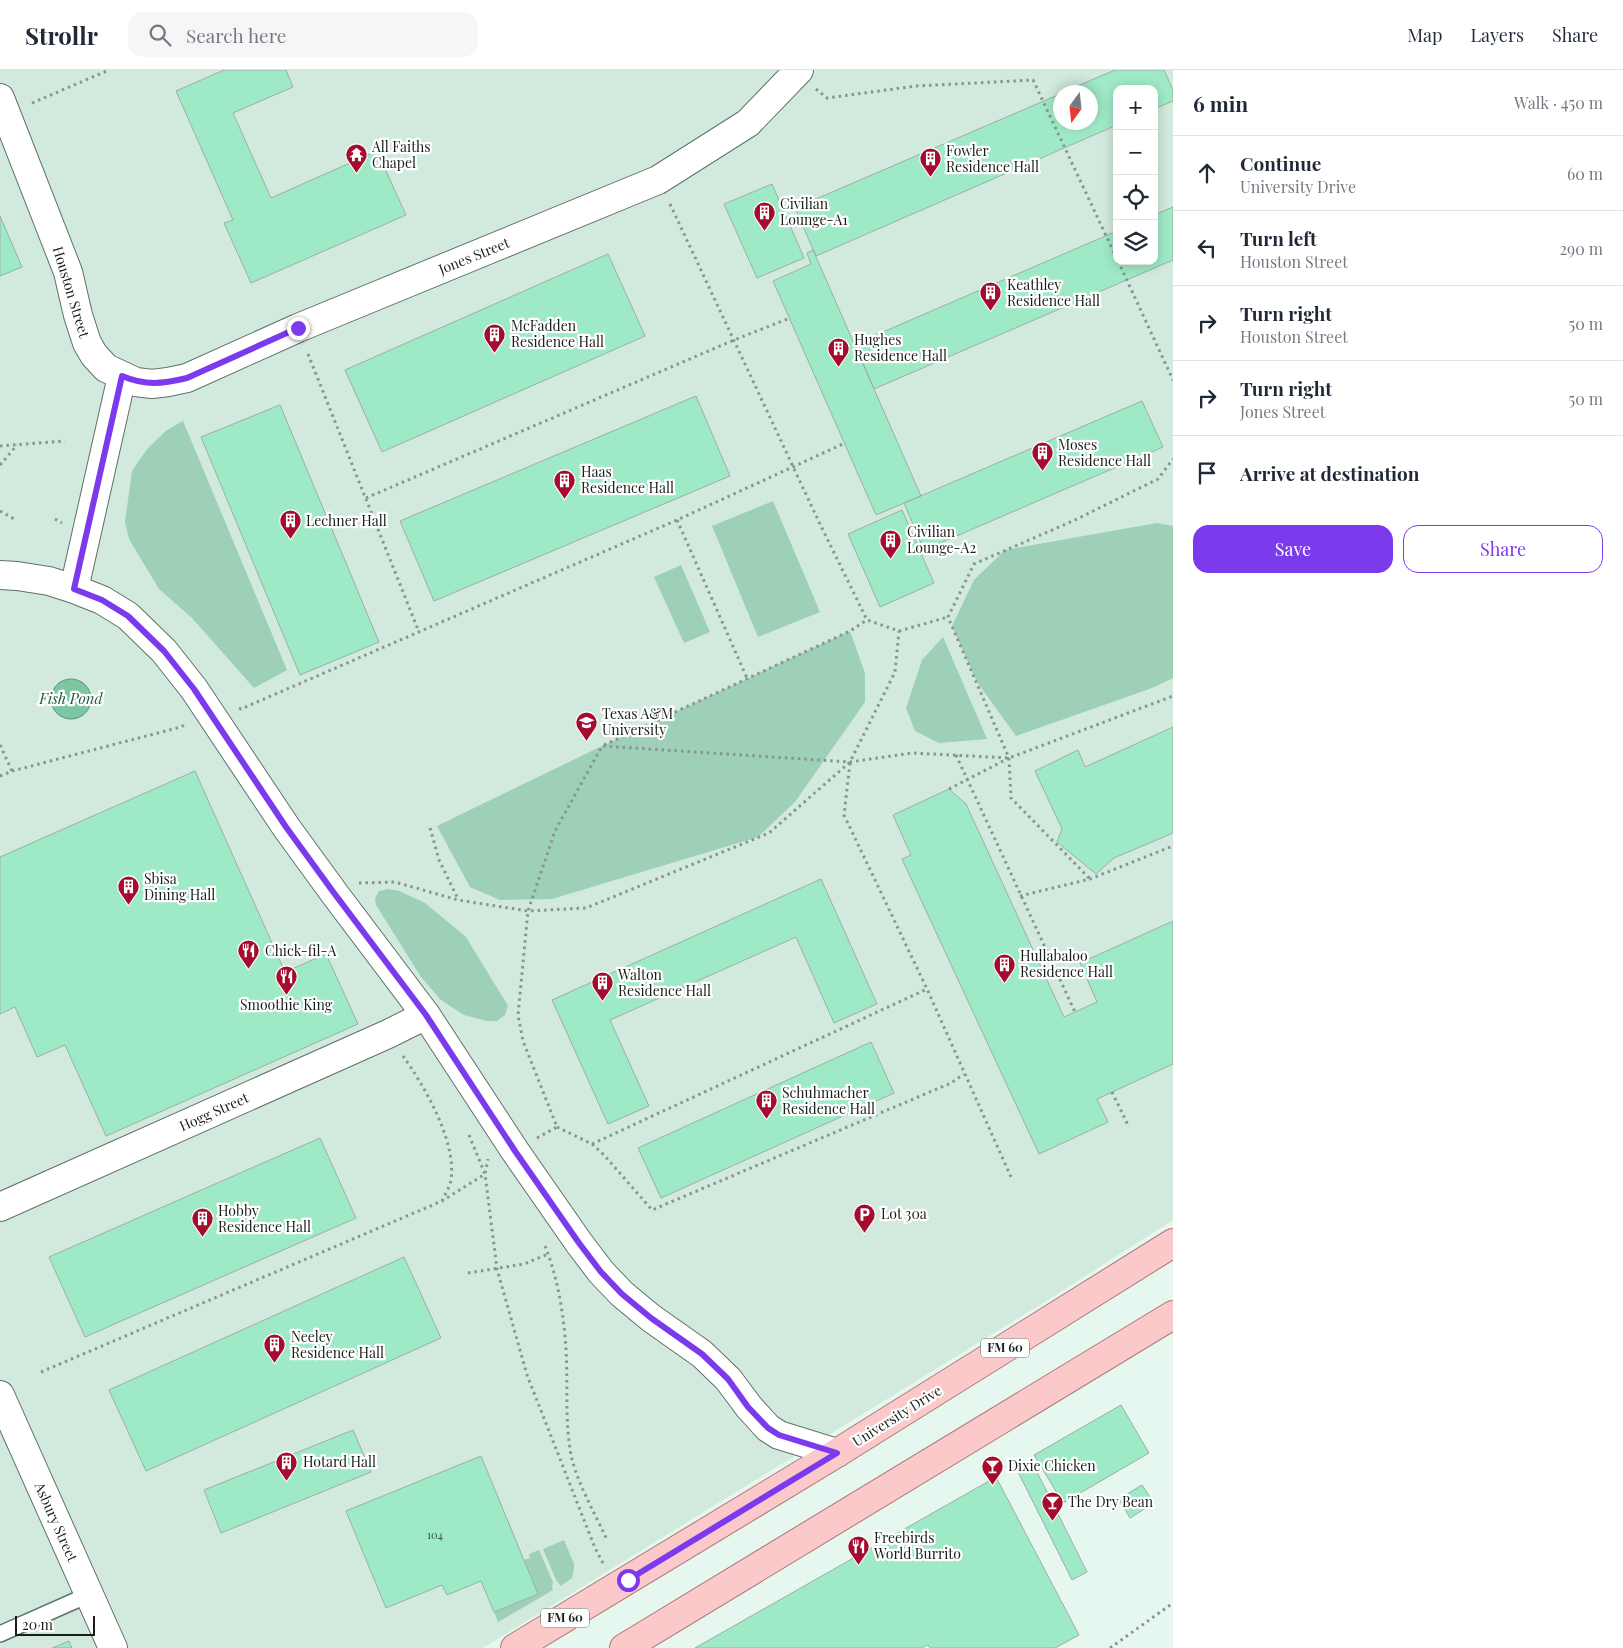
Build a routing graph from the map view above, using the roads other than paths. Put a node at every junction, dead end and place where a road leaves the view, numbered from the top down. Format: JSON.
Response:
{"nodes":[{"id":1,"x":797,"y":72,"type":"edge"},
{"id":2,"x":3,"y":106,"type":"edge"},
{"id":3,"x":122,"y":376,"type":"junction"},
{"id":4,"x":0,"y":575,"type":"edge"},
{"id":5,"x":74,"y":589,"type":"junction"},
{"id":6,"x":426,"y":1015,"type":"junction"},
{"id":7,"x":0,"y":1207,"type":"edge"},
{"id":8,"x":1173,"y":1243,"type":"edge"},
{"id":9,"x":1173,"y":1314,"type":"edge"},
{"id":10,"x":0,"y":1395,"type":"edge"},
{"id":11,"x":9,"y":1444,"type":"edge"},
{"id":12,"x":837,"y":1453,"type":"junction"},
{"id":13,"x":88,"y":1595,"type":"junction"},
{"id":14,"x":0,"y":1634,"type":"edge"},
{"id":15,"x":114,"y":1648,"type":"edge"},
{"id":16,"x":515,"y":1648,"type":"edge"},
{"id":17,"x":624,"y":1648,"type":"edge"}],
"edges":[{"from":1,"to":3,"type":"street","name":"Jones Street"},
{"from":2,"to":3,"type":"street","name":"Houston Street"},
{"from":3,"to":5,"type":"street"},
{"from":4,"to":5,"type":"street"},
{"from":5,"to":6,"type":"street"},
{"from":6,"to":7,"type":"street","name":"Hogg Street"},
{"from":6,"to":12,"type":"street"},
{"from":8,"to":12,"type":"main road","name":"University Drive","number":"FM 60"},
{"from":9,"to":17,"type":"main road"},
{"from":10,"to":11,"type":"street","name":"Asbury Street"},
{"from":11,"to":13,"type":"street","name":"Asbury Street"},
{"from":12,"to":16,"type":"main road","name":"University Drive","number":"FM 60"},
{"from":13,"to":14,"type":"lane"},
{"from":13,"to":15,"type":"street","name":"Asbury Street"}]}
